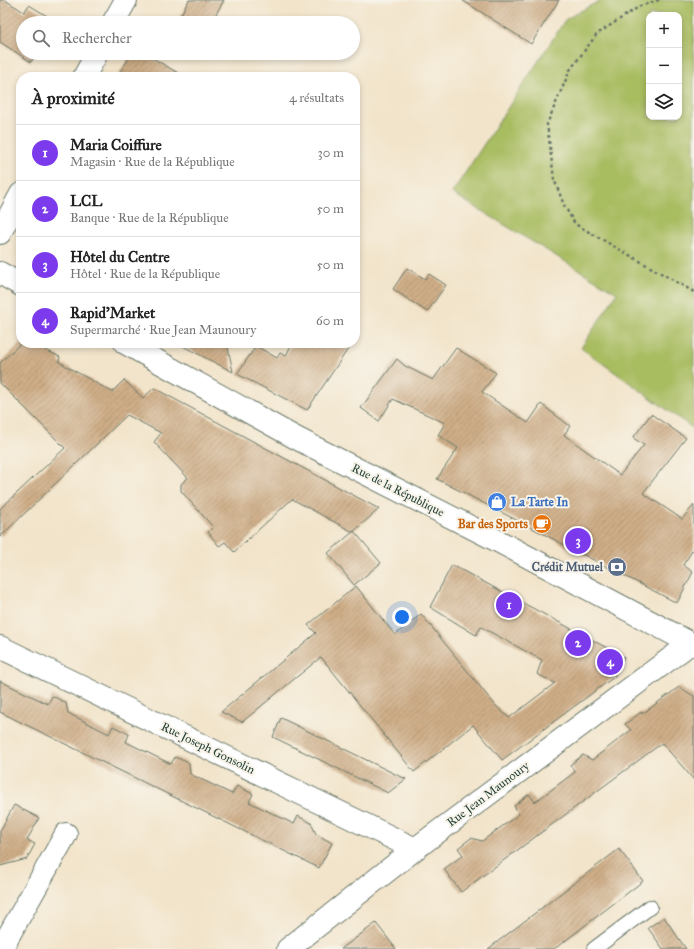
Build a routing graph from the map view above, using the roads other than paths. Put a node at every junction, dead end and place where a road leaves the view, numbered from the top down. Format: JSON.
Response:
{"nodes":[{"id":1,"x":126,"y":0,"type":"edge"},
{"id":2,"x":117,"y":16,"type":"edge"},
{"id":3,"x":93,"y":60,"type":"edge"},
{"id":4,"x":87,"y":72,"type":"edge"},
{"id":5,"x":16,"y":203,"type":"edge"},
{"id":6,"x":0,"y":233,"type":"edge"},
{"id":7,"x":0,"y":273,"type":"edge"},
{"id":8,"x":16,"y":282,"type":"edge"},
{"id":9,"x":134,"y":348,"type":"edge"},
{"id":10,"x":692,"y":644,"type":"edge"},
{"id":11,"x":0,"y":647,"type":"edge"},
{"id":12,"x":66,"y":834,"type":"dead end"},
{"id":13,"x":415,"y":849,"type":"junction"},
{"id":14,"x":650,"y":907,"type":"dead end"},
{"id":15,"x":1,"y":949,"type":"edge"},
{"id":16,"x":288,"y":949,"type":"edge"},
{"id":17,"x":594,"y":949,"type":"edge"}],
"edges":[{"from":1,"to":2,"type":"street"},
{"from":3,"to":4,"type":"street"},
{"from":5,"to":6,"type":"street"},
{"from":7,"to":8,"type":"street"},
{"from":9,"to":10,"type":"street","name":"Rue de la République"},
{"from":10,"to":13,"type":"street","name":"Rue Jean Maunoury"},
{"from":11,"to":13,"type":"street","name":"Rue Joseph Gonsolin"},
{"from":12,"to":15,"type":"street"},
{"from":13,"to":16,"type":"street","name":"Rue Jean Maunoury"},
{"from":14,"to":17,"type":"lane"}]}
